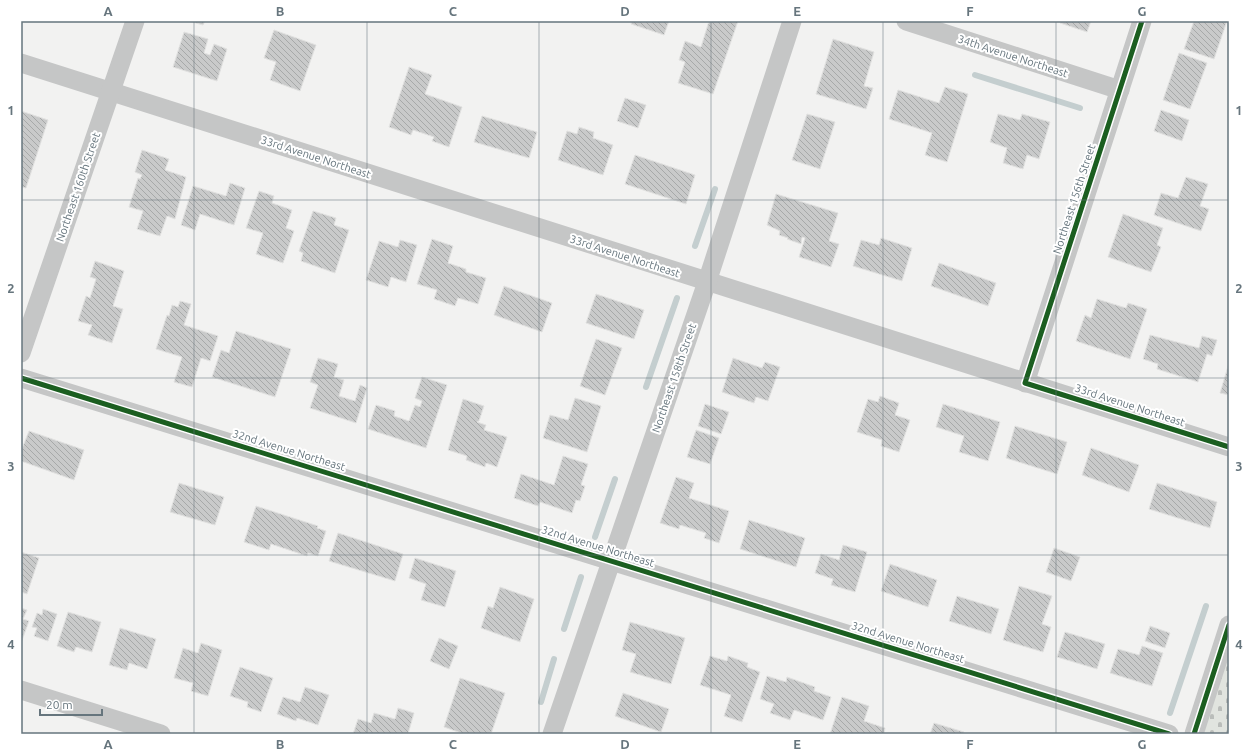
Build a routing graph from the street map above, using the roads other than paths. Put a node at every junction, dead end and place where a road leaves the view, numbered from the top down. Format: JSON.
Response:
{"nodes":[{"id":1,"x":135,"y":21,"type":"edge"},
{"id":2,"x":792,"y":21,"type":"edge"},
{"id":3,"x":906,"y":21,"type":"edge"},
{"id":4,"x":1142,"y":21,"type":"edge"},
{"id":5,"x":21,"y":63,"type":"edge"},
{"id":6,"x":1120,"y":90,"type":"junction"},
{"id":7,"x":111,"y":91,"type":"junction"},
{"id":8,"x":707,"y":282,"type":"junction"},
{"id":9,"x":21,"y":353,"type":"edge"},
{"id":10,"x":21,"y":378,"type":"edge"},
{"id":11,"x":1025,"y":383,"type":"junction"},
{"id":12,"x":1229,"y":447,"type":"edge"},
{"id":13,"x":611,"y":560,"type":"junction"},
{"id":14,"x":1229,"y":625,"type":"edge"},
{"id":15,"x":21,"y":690,"type":"edge"},
{"id":16,"x":161,"y":734,"type":"edge"},
{"id":17,"x":552,"y":734,"type":"edge"},
{"id":18,"x":1169,"y":734,"type":"edge"},
{"id":19,"x":1194,"y":734,"type":"edge"}],
"edges":[{"from":1,"to":7,"type":"street","name":"Northeast 160th Street"},
{"from":2,"to":8,"type":"street","name":"Northeast 158th Street"},
{"from":3,"to":6,"type":"street","name":"34th Avenue Northeast"},
{"from":4,"to":6,"type":"street","name":"Northeast 156th Street"},
{"from":5,"to":7,"type":"street","name":"33rd Avenue Northeast"},
{"from":6,"to":11,"type":"street","name":"Northeast 156th Street"},
{"from":7,"to":8,"type":"street","name":"33rd Avenue Northeast"},
{"from":7,"to":9,"type":"street","name":"Northeast 160th Street"},
{"from":8,"to":11,"type":"street","name":"33rd Avenue Northeast"},
{"from":8,"to":13,"type":"street","name":"Northeast 158th Street"},
{"from":10,"to":13,"type":"street","name":"32nd Avenue Northeast"},
{"from":11,"to":12,"type":"street","name":"33rd Avenue Northeast"},
{"from":13,"to":17,"type":"street","name":"Northeast 158th Street"},
{"from":13,"to":18,"type":"street","name":"32nd Avenue Northeast"},
{"from":14,"to":19,"type":"street"},
{"from":15,"to":16,"type":"street"}]}
